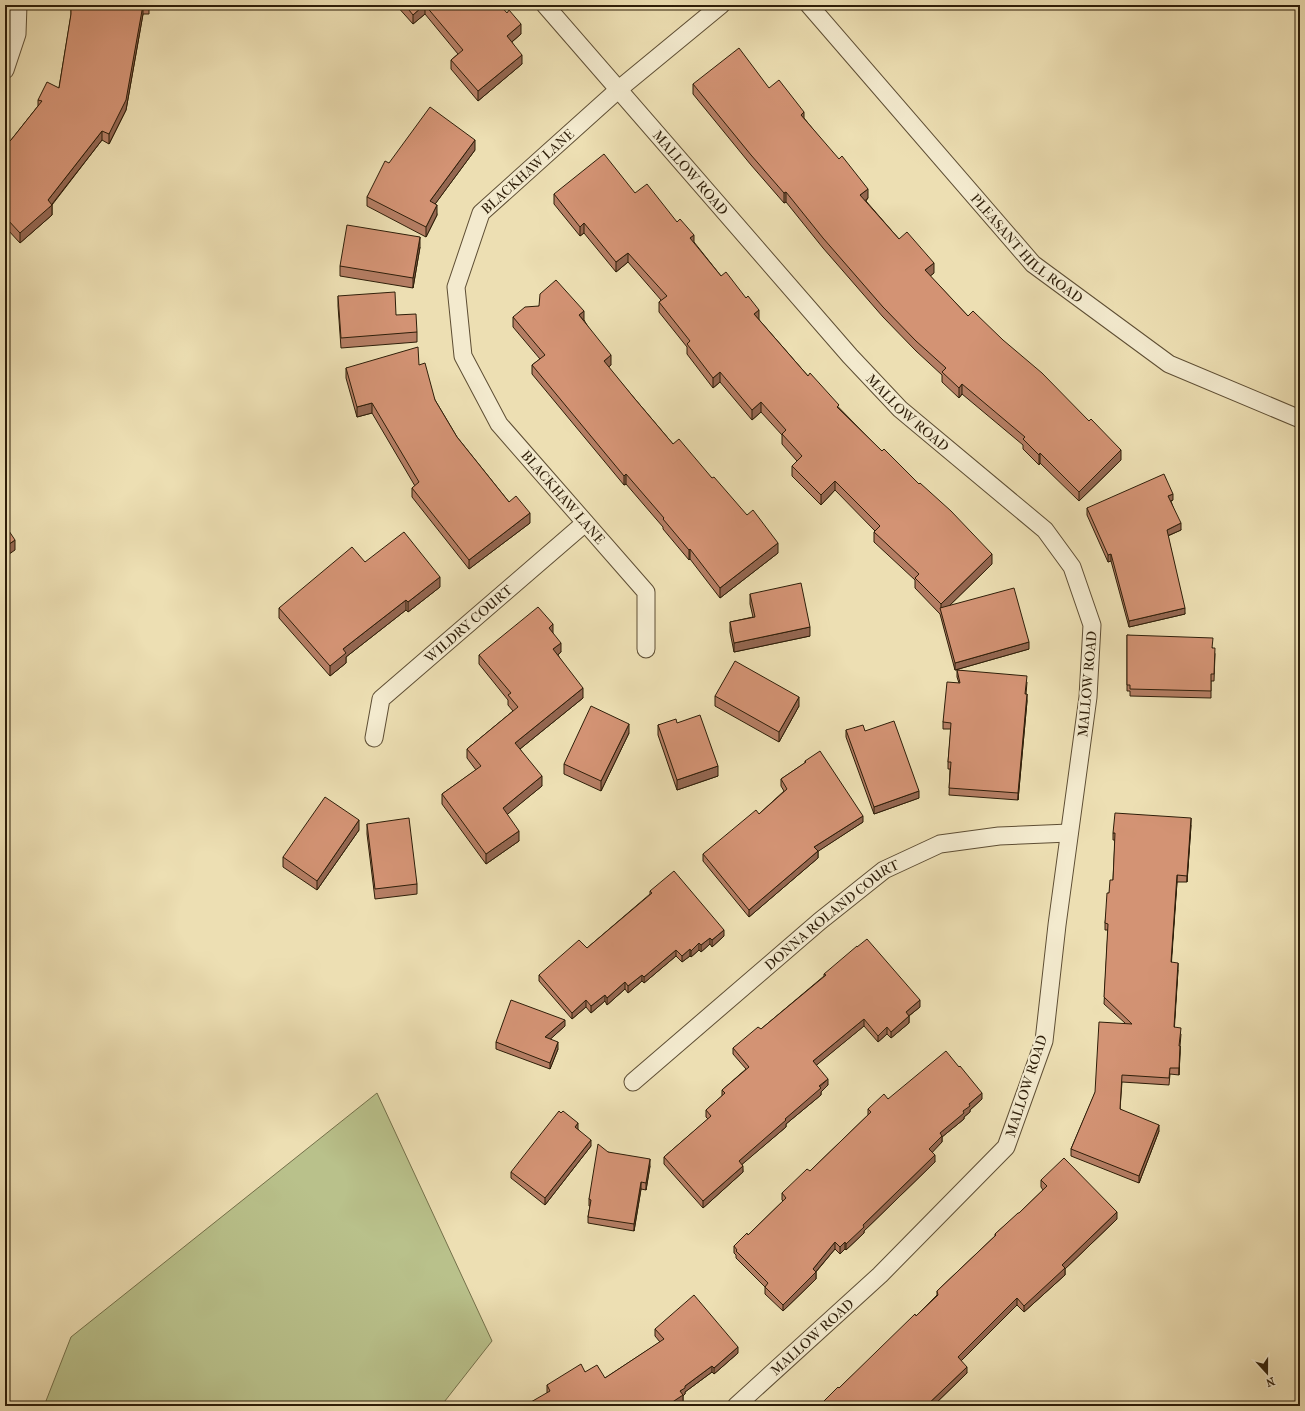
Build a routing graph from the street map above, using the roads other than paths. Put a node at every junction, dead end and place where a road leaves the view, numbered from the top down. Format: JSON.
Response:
{"nodes":[{"id":1,"x":18,"y":5,"type":"edge"},
{"id":2,"x":544,"y":5,"type":"edge"},
{"id":3,"x":721,"y":5,"type":"edge"},
{"id":4,"x":809,"y":5,"type":"edge"},
{"id":5,"x":5,"y":70,"type":"edge"},
{"id":6,"x":618,"y":89,"type":"junction"},
{"id":7,"x":1300,"y":419,"type":"edge"},
{"id":8,"x":585,"y":522,"type":"junction"},
{"id":9,"x":646,"y":649,"type":"dead end"},
{"id":10,"x":374,"y":738,"type":"dead end"},
{"id":11,"x":1069,"y":833,"type":"junction"},
{"id":12,"x":633,"y":1082,"type":"dead end"},
{"id":13,"x":736,"y":1406,"type":"edge"}],
"edges":[{"from":1,"to":5,"type":"street"},
{"from":2,"to":6,"type":"street","name":"MALLOW ROAD"},
{"from":3,"to":6,"type":"street","name":"BLACKHAW LANE"},
{"from":4,"to":7,"type":"street","name":"PLEASANT HILL ROAD"},
{"from":6,"to":8,"type":"street","name":"BLACKHAW LANE"},
{"from":6,"to":11,"type":"street","name":"MALLOW ROAD"},
{"from":8,"to":9,"type":"street","name":"BLACKHAW LANE"},
{"from":8,"to":10,"type":"street","name":"WILDRY COURT"},
{"from":11,"to":12,"type":"street","name":"DONNA ROLAND COURT"},
{"from":11,"to":13,"type":"street","name":"MALLOW ROAD"}]}
